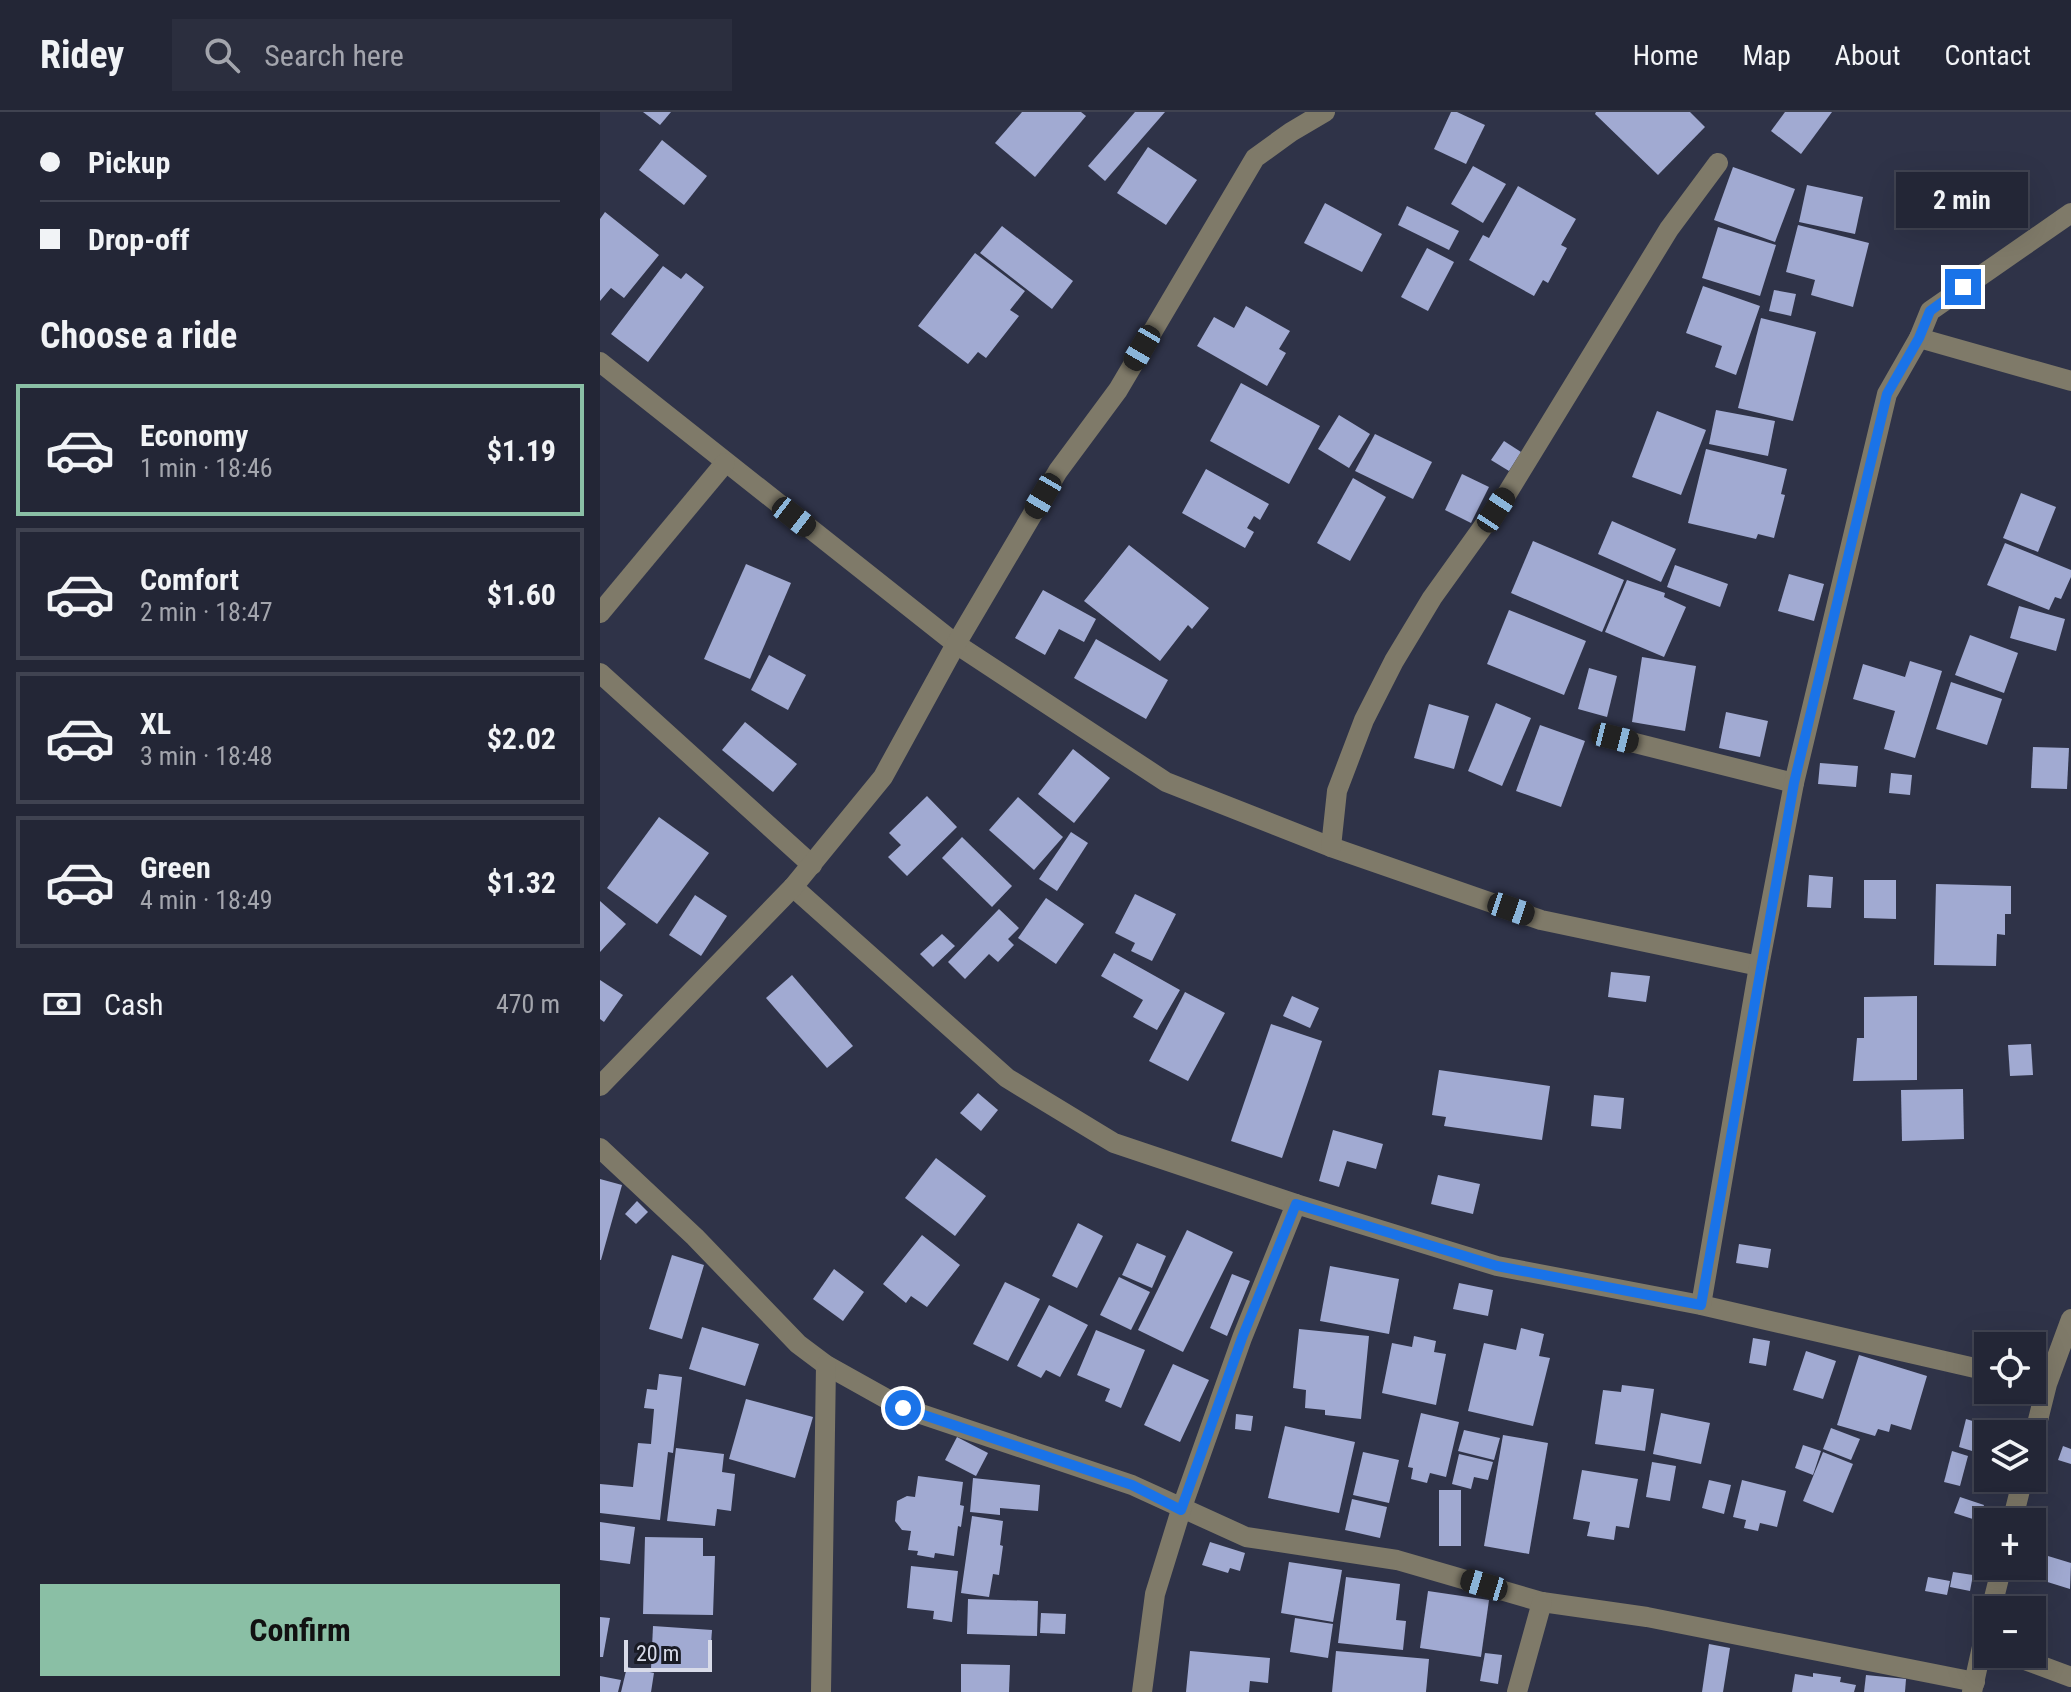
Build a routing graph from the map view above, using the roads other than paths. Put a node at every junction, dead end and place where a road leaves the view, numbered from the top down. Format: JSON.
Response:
{"nodes":[{"id":1,"x":1325,"y":112,"type":"edge"},
{"id":2,"x":1718,"y":163,"type":"dead end"},
{"id":3,"x":2071,"y":213,"type":"edge"},
{"id":4,"x":1919,"y":338,"type":"junction"},
{"id":5,"x":600,"y":362,"type":"edge"},
{"id":6,"x":2071,"y":381,"type":"edge"},
{"id":7,"x":725,"y":463,"type":"junction"},
{"id":8,"x":600,"y":613,"type":"edge"},
{"id":9,"x":956,"y":644,"type":"junction"},
{"id":10,"x":600,"y":673,"type":"edge"},
{"id":11,"x":1615,"y":738,"type":"dead end"},
{"id":12,"x":1794,"y":783,"type":"junction"},
{"id":13,"x":1331,"y":847,"type":"junction"},
{"id":14,"x":812,"y":865,"type":"junction"},
{"id":15,"x":793,"y":887,"type":"junction"},
{"id":16,"x":1759,"y":966,"type":"junction"},
{"id":17,"x":600,"y":1086,"type":"edge"},
{"id":18,"x":600,"y":1148,"type":"edge"},
{"id":19,"x":1296,"y":1204,"type":"junction"},
{"id":20,"x":1701,"y":1305,"type":"junction"},
{"id":21,"x":2071,"y":1319,"type":"edge"},
{"id":22,"x":826,"y":1365,"type":"junction"},
{"id":23,"x":1974,"y":1368,"type":"edge"},
{"id":24,"x":2046,"y":1370,"type":"edge"},
{"id":25,"x":1181,"y":1510,"type":"junction"},
{"id":26,"x":1542,"y":1602,"type":"junction"},
{"id":27,"x":2046,"y":1668,"type":"edge"},
{"id":28,"x":2071,"y":1677,"type":"edge"},
{"id":29,"x":1974,"y":1687,"type":"edge"},
{"id":30,"x":821,"y":1692,"type":"edge"},
{"id":31,"x":1142,"y":1692,"type":"edge"},
{"id":32,"x":1517,"y":1692,"type":"edge"}],
"edges":[{"from":1,"to":9,"type":"street"},
{"from":2,"to":13,"type":"street"},
{"from":3,"to":4,"type":"street"},
{"from":4,"to":6,"type":"street"},
{"from":4,"to":12,"type":"street"},
{"from":5,"to":7,"type":"street"},
{"from":7,"to":8,"type":"street"},
{"from":7,"to":9,"type":"street"},
{"from":9,"to":13,"type":"street"},
{"from":9,"to":14,"type":"street"},
{"from":10,"to":14,"type":"street"},
{"from":11,"to":12,"type":"street"},
{"from":12,"to":16,"type":"street"},
{"from":13,"to":16,"type":"street"},
{"from":14,"to":15,"type":"street"},
{"from":15,"to":17,"type":"street"},
{"from":15,"to":19,"type":"street"},
{"from":16,"to":20,"type":"street"},
{"from":18,"to":22,"type":"street"},
{"from":19,"to":20,"type":"street"},
{"from":19,"to":25,"type":"street"},
{"from":20,"to":23,"type":"street"},
{"from":21,"to":24,"type":"street"},
{"from":22,"to":25,"type":"street"},
{"from":22,"to":30,"type":"street"},
{"from":25,"to":26,"type":"street"},
{"from":25,"to":31,"type":"street"},
{"from":26,"to":29,"type":"street"},
{"from":26,"to":32,"type":"street"},
{"from":27,"to":28,"type":"street"}]}
